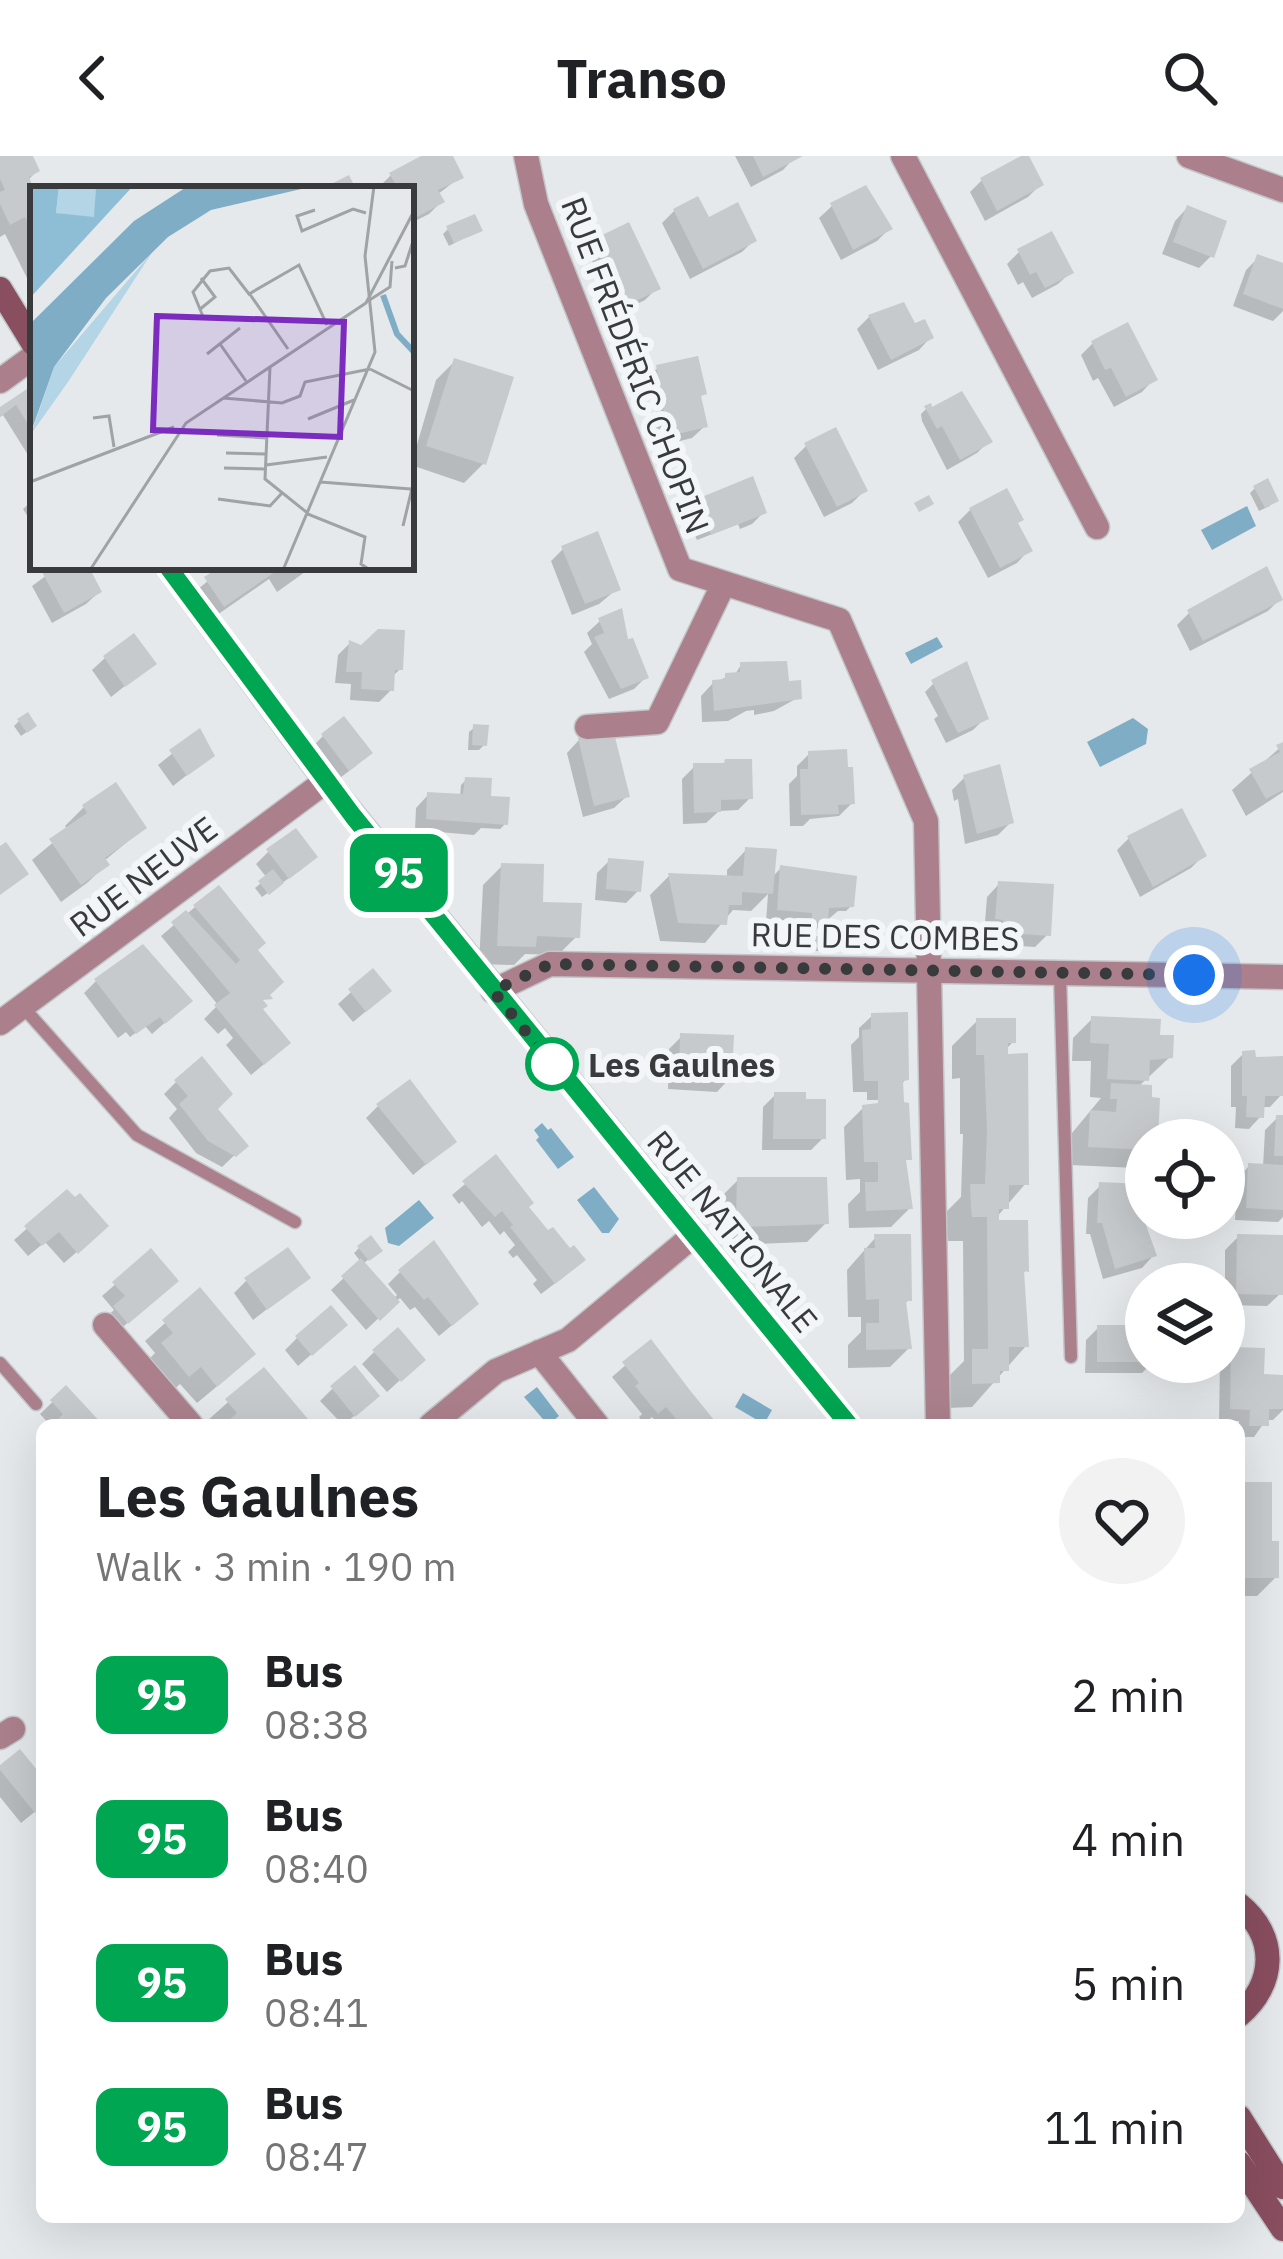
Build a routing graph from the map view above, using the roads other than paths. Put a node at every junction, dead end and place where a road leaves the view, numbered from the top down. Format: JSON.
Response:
{"nodes":[{"id":1,"x":526,"y":156,"type":"edge"},
{"id":2,"x":903,"y":156,"type":"edge"},
{"id":3,"x":1189,"y":156,"type":"edge"},
{"id":4,"x":1283,"y":190,"type":"edge"},
{"id":5,"x":0,"y":289,"type":"edge"},
{"id":6,"x":30,"y":338,"type":"edge"},
{"id":7,"x":30,"y":358,"type":"edge"},
{"id":8,"x":0,"y":381,"type":"edge"},
{"id":9,"x":1097,"y":526,"type":"dead end"},
{"id":10,"x":170,"y":570,"type":"edge"},
{"id":11,"x":724,"y":583,"type":"junction"},
{"id":12,"x":587,"y":727,"type":"dead end"},
{"id":13,"x":326,"y":781,"type":"junction"},
{"id":14,"x":932,"y":970,"type":"junction"},
{"id":15,"x":1060,"y":972,"type":"junction"},
{"id":16,"x":1283,"y":977,"type":"edge"},
{"id":17,"x":493,"y":991,"type":"junction"},
{"id":18,"x":22,"y":1006,"type":"junction"},
{"id":19,"x":0,"y":1023,"type":"edge"},
{"id":20,"x":295,"y":1222,"type":"dead end"},
{"id":21,"x":694,"y":1235,"type":"junction"},
{"id":22,"x":104,"y":1325,"type":"dead end"},
{"id":23,"x":539,"y":1352,"type":"junction"},
{"id":24,"x":1070,"y":1357,"type":"dead end"},
{"id":25,"x":0,"y":1363,"type":"edge"},
{"id":26,"x":36,"y":1404,"type":"dead end"},
{"id":27,"x":186,"y":1419,"type":"edge"},
{"id":28,"x":437,"y":1419,"type":"edge"},
{"id":29,"x":592,"y":1419,"type":"edge"},
{"id":30,"x":844,"y":1419,"type":"edge"},
{"id":31,"x":938,"y":1419,"type":"edge"},
{"id":32,"x":1245,"y":1911,"type":"edge"},
{"id":33,"x":1276,"y":1959,"type":"edge"},
{"id":34,"x":1271,"y":1995,"type":"edge"},
{"id":35,"x":1245,"y":2011,"type":"edge"},
{"id":36,"x":1245,"y":2127,"type":"edge"},
{"id":37,"x":1245,"y":2172,"type":"edge"},
{"id":38,"x":1283,"y":2187,"type":"edge"},
{"id":39,"x":1283,"y":2229,"type":"edge"}],
"edges":[{"from":1,"to":11,"type":"street","name":"RUE FRÉDÉRIC CHOPIN"},
{"from":2,"to":9,"type":"street"},
{"from":3,"to":4,"type":"street"},
{"from":5,"to":6,"type":"main road"},
{"from":7,"to":8,"type":"street"},
{"from":10,"to":13,"type":"main road","name":"RUE NATIONALE"},
{"from":11,"to":12,"type":"street"},
{"from":11,"to":14,"type":"street","name":"RUE FRÉDÉRIC CHOPIN"},
{"from":13,"to":17,"type":"main road","name":"RUE NATIONALE"},
{"from":13,"to":18,"type":"street","name":"RUE NEUVE"},
{"from":14,"to":15,"type":"street","name":"RUE DES COMBES"},
{"from":14,"to":17,"type":"street","name":"RUE DES COMBES"},
{"from":14,"to":31,"type":"street","name":"RUE FRÉDÉRIC CHOPIN"},
{"from":15,"to":16,"type":"street","name":"RUE DES COMBES"},
{"from":15,"to":24,"type":"lane"},
{"from":17,"to":21,"type":"main road","name":"RUE NATIONALE"},
{"from":18,"to":19,"type":"street","name":"RUE NEUVE"},
{"from":18,"to":20,"type":"lane"},
{"from":21,"to":23,"type":"street"},
{"from":21,"to":30,"type":"main road","name":"RUE NATIONALE"},
{"from":22,"to":27,"type":"street"},
{"from":23,"to":28,"type":"street"},
{"from":23,"to":29,"type":"street"},
{"from":25,"to":26,"type":"lane"},
{"from":32,"to":33,"type":"main road"},
{"from":33,"to":34,"type":"main road"},
{"from":34,"to":35,"type":"main road"},
{"from":36,"to":38,"type":"main road"},
{"from":37,"to":39,"type":"main road"}]}
